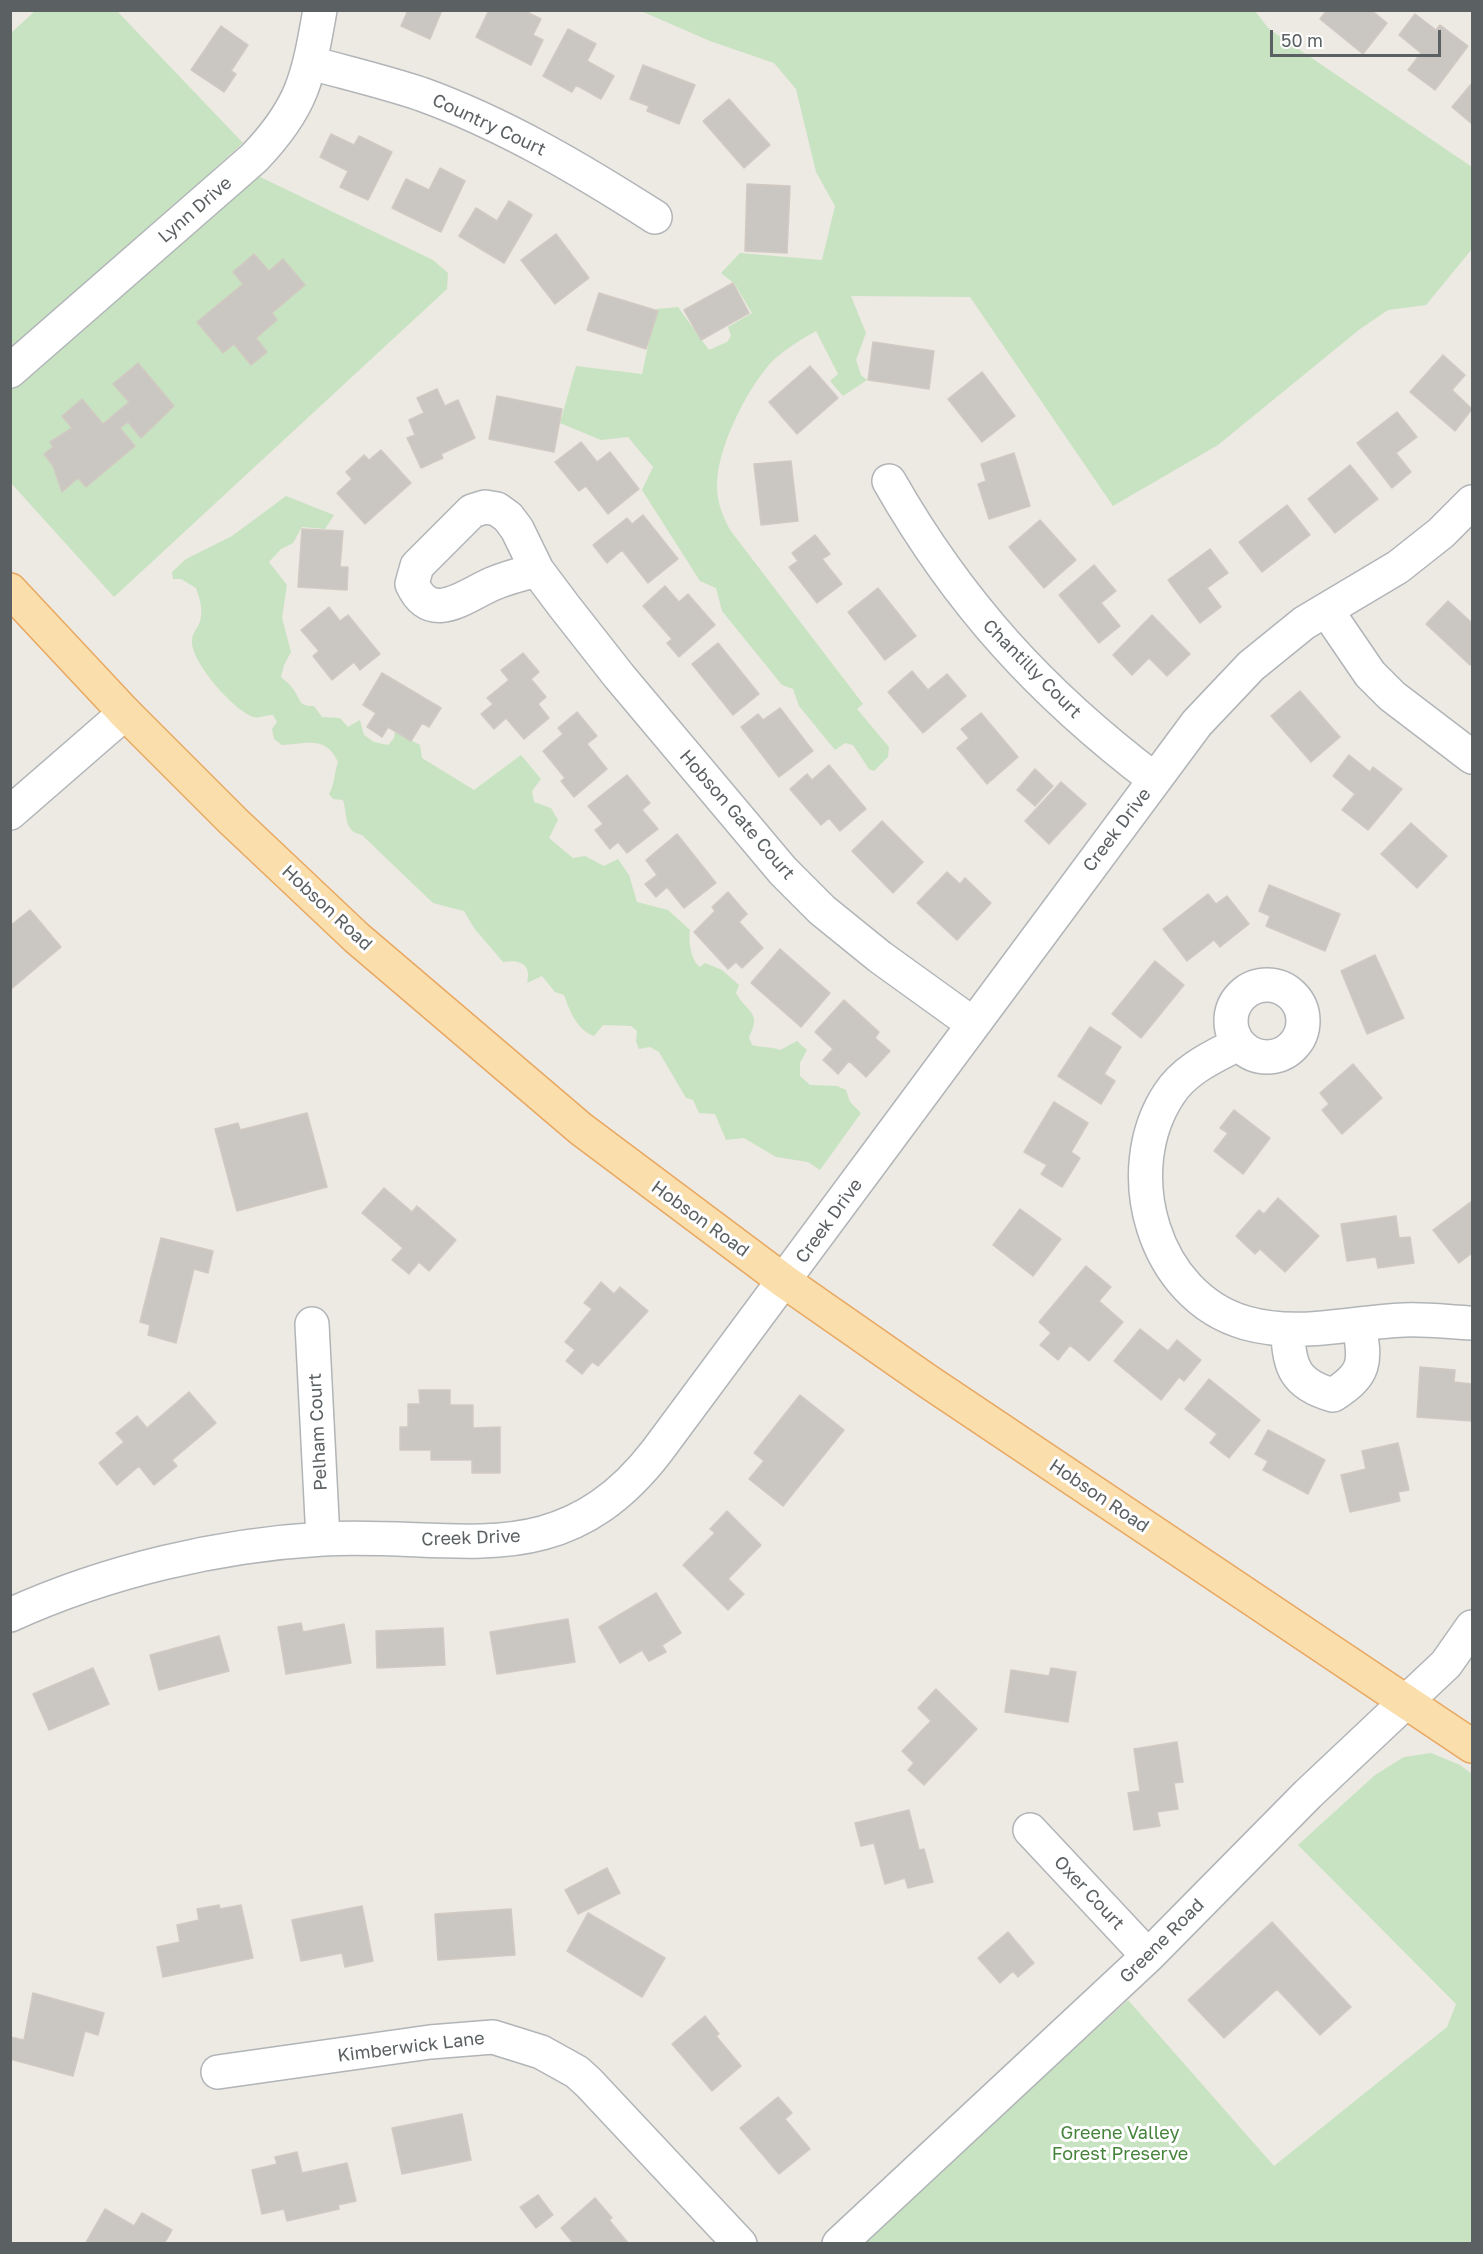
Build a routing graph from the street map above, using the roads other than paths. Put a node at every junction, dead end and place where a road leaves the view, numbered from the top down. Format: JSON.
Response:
{"nodes":[{"id":1,"x":320,"y":10,"type":"edge"},
{"id":2,"x":311,"y":63,"type":"junction"},
{"id":3,"x":655,"y":217,"type":"dead end"},
{"id":4,"x":10,"y":371,"type":"edge"},
{"id":5,"x":889,"y":481,"type":"dead end"},
{"id":6,"x":1473,"y":502,"type":"edge"},
{"id":7,"x":537,"y":570,"type":"dead end"},
{"id":8,"x":10,"y":590,"type":"edge"},
{"id":9,"x":1327,"y":611,"type":"junction"},
{"id":10,"x":125,"y":713,"type":"junction"},
{"id":11,"x":1473,"y":757,"type":"edge"},
{"id":12,"x":1154,"y":779,"type":"junction"},
{"id":13,"x":10,"y":813,"type":"edge"},
{"id":14,"x":973,"y":1024,"type":"junction"},
{"id":15,"x":1238,"y":1044,"type":"dead end"},
{"id":16,"x":784,"y":1281,"type":"junction"},
{"id":17,"x":1473,"y":1323,"type":"edge"},
{"id":18,"x":312,"y":1324,"type":"dead end"},
{"id":19,"x":1359,"y":1325,"type":"junction"},
{"id":20,"x":1288,"y":1330,"type":"junction"},
{"id":21,"x":323,"y":1539,"type":"junction"},
{"id":22,"x":10,"y":1615,"type":"edge"},
{"id":23,"x":1473,"y":1627,"type":"edge"},
{"id":24,"x":1406,"y":1703,"type":"junction"},
{"id":25,"x":1473,"y":1746,"type":"edge"},
{"id":26,"x":1030,"y":1830,"type":"dead end"},
{"id":27,"x":1148,"y":1956,"type":"junction"},
{"id":28,"x":218,"y":2072,"type":"dead end"},
{"id":29,"x":740,"y":2244,"type":"edge"},
{"id":30,"x":839,"y":2244,"type":"edge"}],
"edges":[{"from":1,"to":2,"type":"street","name":"Lynn Drive"},
{"from":2,"to":3,"type":"street","name":"Country Court"},
{"from":2,"to":4,"type":"street","name":"Lynn Drive"},
{"from":5,"to":12,"type":"street","name":"Chantilly Court"},
{"from":6,"to":9,"type":"street","name":"Creek Drive"},
{"from":7,"to":14,"type":"street","name":"Hobson Gate Court"},
{"from":8,"to":10,"type":"main road","name":"Hobson Road"},
{"from":9,"to":11,"type":"street"},
{"from":9,"to":12,"type":"street","name":"Creek Drive"},
{"from":10,"to":13,"type":"street"},
{"from":10,"to":16,"type":"main road","name":"Hobson Road"},
{"from":12,"to":14,"type":"street","name":"Creek Drive"},
{"from":14,"to":16,"type":"street","name":"Creek Drive"},
{"from":15,"to":20,"type":"street"},
{"from":16,"to":21,"type":"street","name":"Creek Drive"},
{"from":16,"to":24,"type":"main road","name":"Hobson Road"},
{"from":17,"to":19,"type":"street"},
{"from":18,"to":21,"type":"street","name":"Pelham Court"},
{"from":19,"to":20,"type":"street"},
{"from":19,"to":20,"type":"street"},
{"from":21,"to":22,"type":"street","name":"Creek Drive"},
{"from":23,"to":24,"type":"street","name":"Greene Road"},
{"from":24,"to":25,"type":"main road","name":"Hobson Road"},
{"from":24,"to":27,"type":"street","name":"Greene Road"},
{"from":26,"to":27,"type":"street","name":"Oxer Court"},
{"from":27,"to":30,"type":"street","name":"Greene Road"},
{"from":28,"to":29,"type":"street","name":"Kimberwick Lane"}]}
